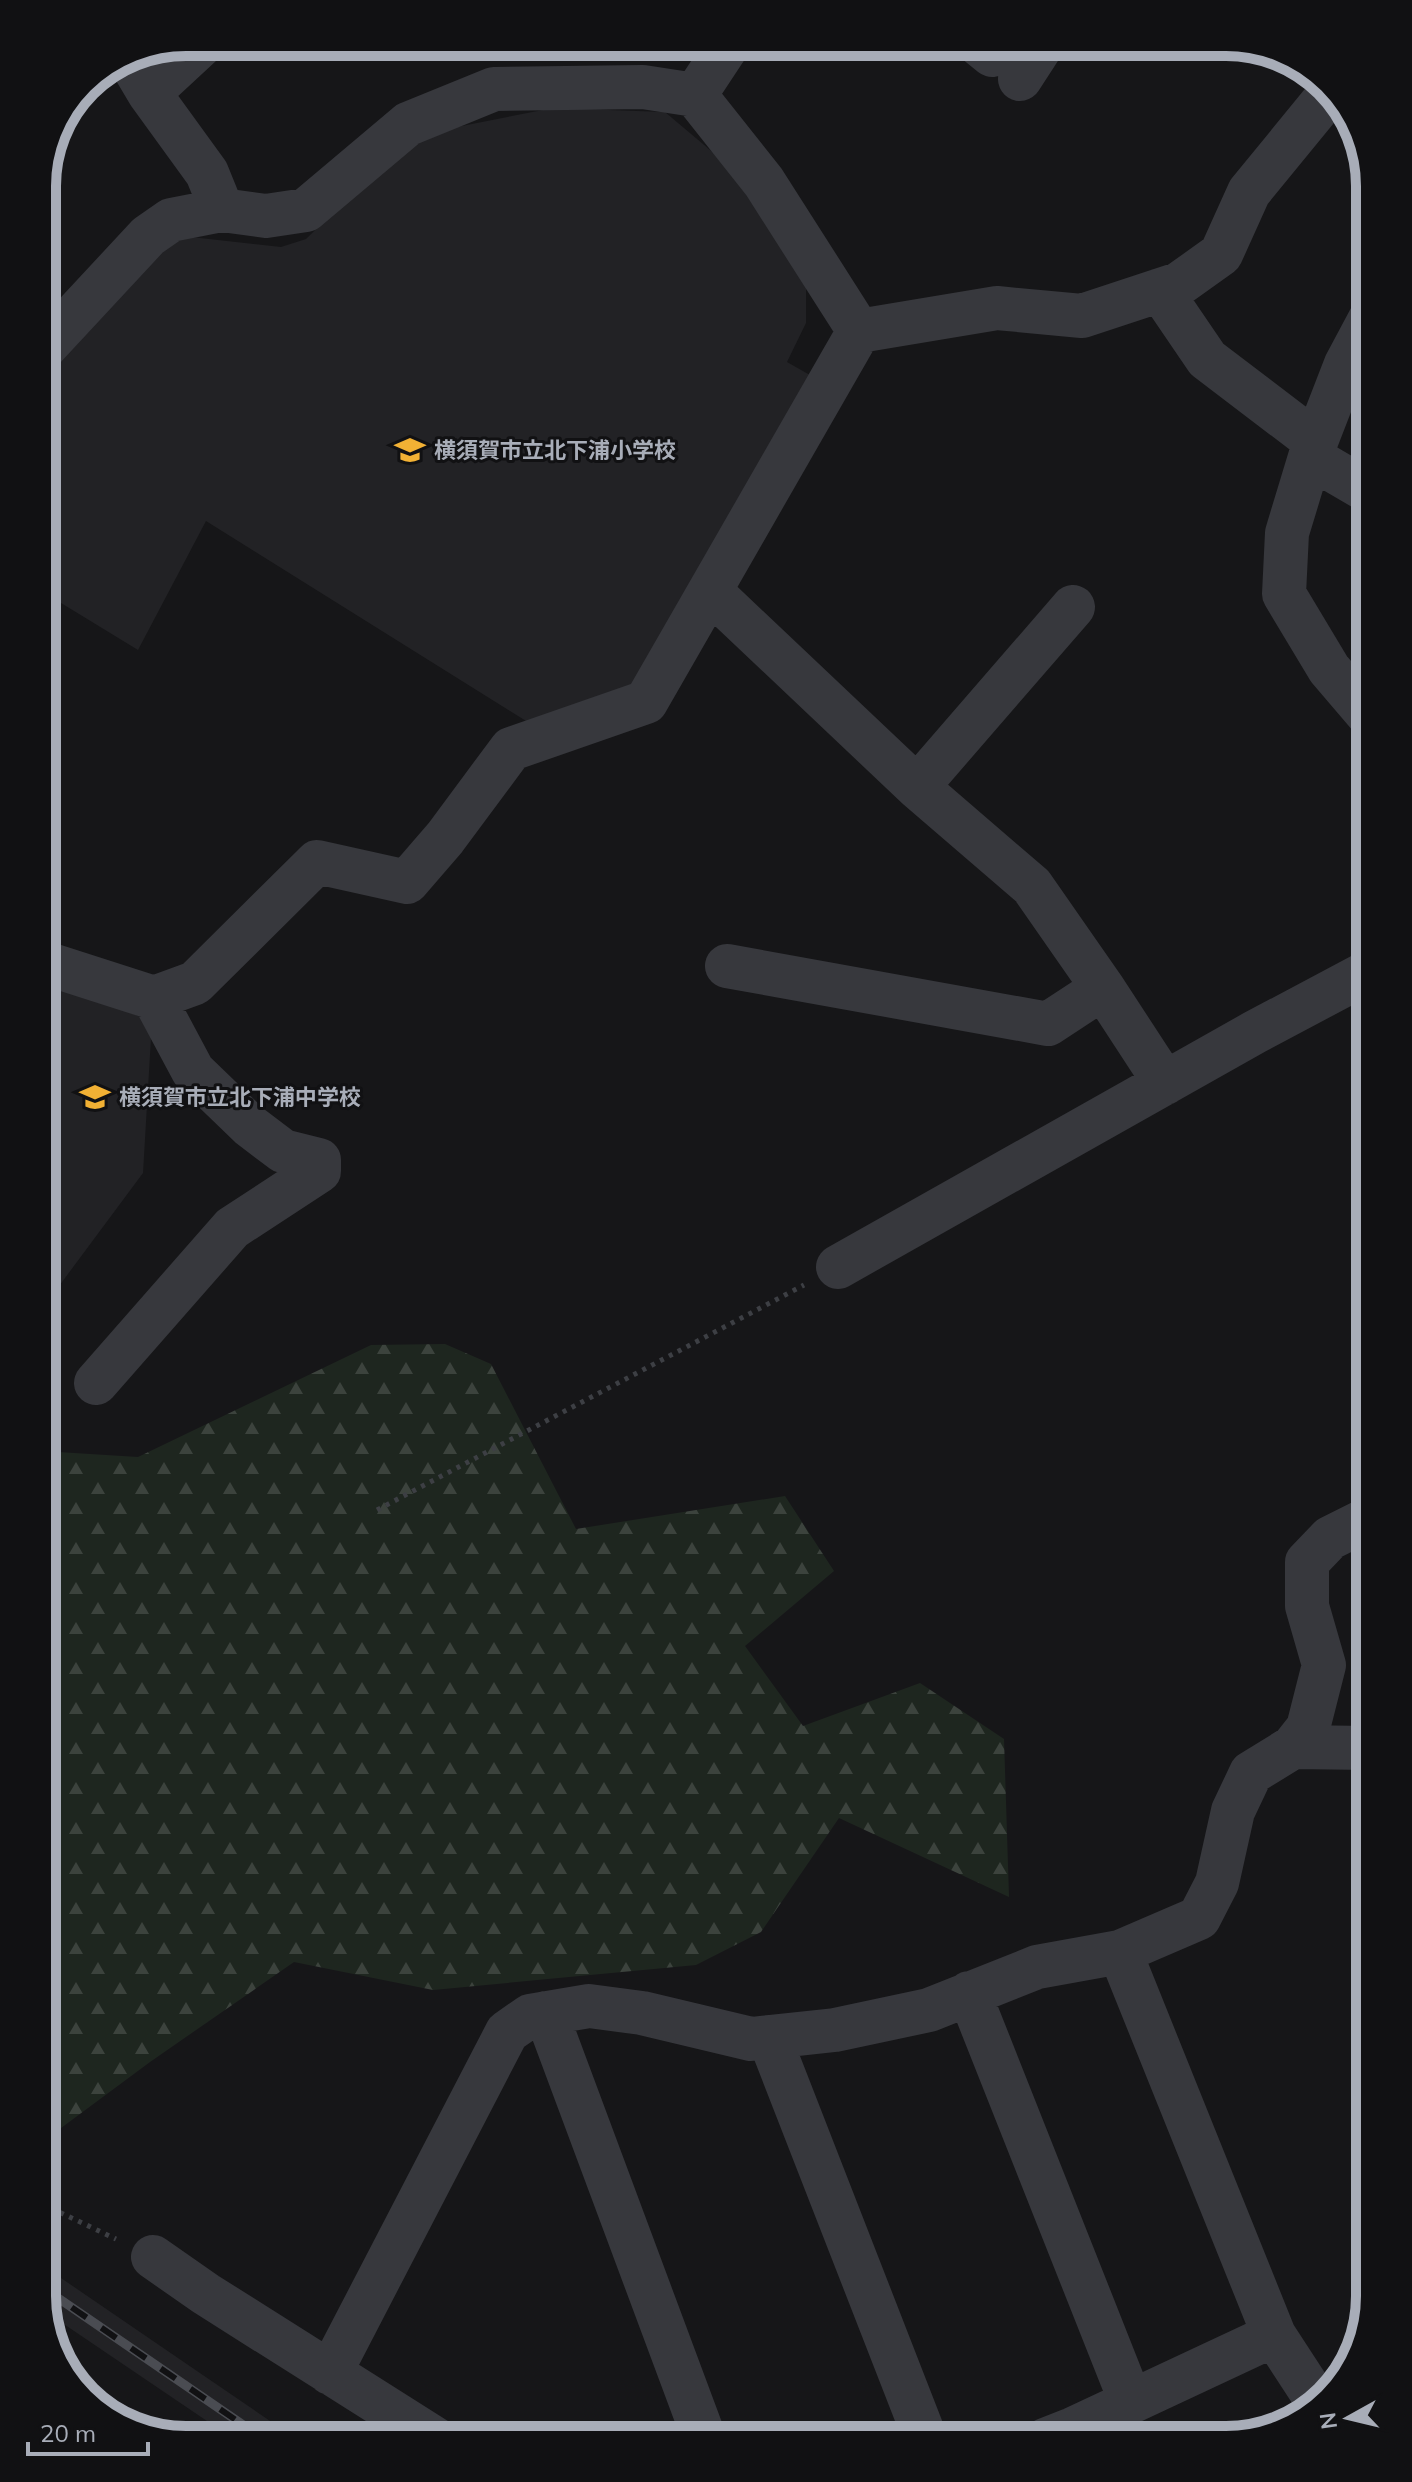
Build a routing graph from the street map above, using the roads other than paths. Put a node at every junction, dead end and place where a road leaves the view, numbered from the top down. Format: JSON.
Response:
{"nodes":[{"id":1,"x":189,"y":56,"type":"edge"},
{"id":2,"x":721,"y":56,"type":"edge"},
{"id":3,"x":134,"y":67,"type":"edge"},
{"id":4,"x":149,"y":93,"type":"junction"},
{"id":5,"x":695,"y":95,"type":"junction"},
{"id":6,"x":1324,"y":100,"type":"edge"},
{"id":7,"x":222,"y":210,"type":"junction"},
{"id":8,"x":1160,"y":290,"type":"junction"},
{"id":9,"x":859,"y":331,"type":"junction"},
{"id":10,"x":56,"y":335,"type":"edge"},
{"id":11,"x":1356,"y":345,"type":"edge"},
{"id":12,"x":1313,"y":449,"type":"junction"},
{"id":13,"x":1356,"y":481,"type":"edge"},
{"id":14,"x":711,"y":592,"type":"junction"},
{"id":15,"x":1073,"y":607,"type":"dead end"},
{"id":16,"x":1356,"y":701,"type":"edge"},
{"id":17,"x":917,"y":787,"type":"junction"},
{"id":18,"x":56,"y":966,"type":"edge"},
{"id":19,"x":727,"y":966,"type":"dead end"},
{"id":20,"x":1356,"y":979,"type":"edge"},
{"id":21,"x":1103,"y":988,"type":"junction"},
{"id":22,"x":154,"y":998,"type":"junction"},
{"id":23,"x":1165,"y":1083,"type":"junction"},
{"id":24,"x":841,"y":1266,"type":"road end"},
{"id":25,"x":96,"y":1383,"type":"dead end"},
{"id":26,"x":1356,"y":1525,"type":"edge"},
{"id":27,"x":1293,"y":1747,"type":"junction"},
{"id":28,"x":1356,"y":1748,"type":"edge"},
{"id":29,"x":1120,"y":1952,"type":"junction"},
{"id":30,"x":969,"y":1993,"type":"junction"},
{"id":31,"x":546,"y":2013,"type":"junction"},
{"id":32,"x":769,"y":2037,"type":"junction"},
{"id":33,"x":153,"y":2257,"type":"road end"},
{"id":34,"x":1274,"y":2335,"type":"junction"},
{"id":35,"x":330,"y":2373,"type":"junction"},
{"id":36,"x":1308,"y":2387,"type":"edge"},
{"id":37,"x":1131,"y":2402,"type":"junction"},
{"id":38,"x":415,"y":2426,"type":"edge"},
{"id":39,"x":700,"y":2426,"type":"edge"},
{"id":40,"x":921,"y":2426,"type":"edge"},
{"id":41,"x":1077,"y":2426,"type":"edge"}],
"edges":[{"from":1,"to":4,"type":"street"},
{"from":2,"to":5,"type":"street"},
{"from":3,"to":4,"type":"street"},
{"from":4,"to":7,"type":"street"},
{"from":5,"to":7,"type":"street"},
{"from":5,"to":9,"type":"street"},
{"from":6,"to":8,"type":"street"},
{"from":7,"to":10,"type":"street"},
{"from":8,"to":9,"type":"street"},
{"from":8,"to":12,"type":"street"},
{"from":9,"to":14,"type":"street"},
{"from":11,"to":12,"type":"street"},
{"from":12,"to":13,"type":"street"},
{"from":12,"to":16,"type":"street"},
{"from":14,"to":17,"type":"street"},
{"from":14,"to":22,"type":"street"},
{"from":15,"to":17,"type":"street"},
{"from":17,"to":21,"type":"street"},
{"from":18,"to":22,"type":"street"},
{"from":19,"to":21,"type":"street"},
{"from":20,"to":23,"type":"street"},
{"from":21,"to":23,"type":"street"},
{"from":22,"to":25,"type":"street"},
{"from":23,"to":24,"type":"street"},
{"from":26,"to":27,"type":"street"},
{"from":27,"to":28,"type":"street"},
{"from":27,"to":29,"type":"street"},
{"from":29,"to":30,"type":"street"},
{"from":29,"to":34,"type":"street"},
{"from":30,"to":32,"type":"street"},
{"from":30,"to":37,"type":"street"},
{"from":31,"to":32,"type":"street"},
{"from":31,"to":35,"type":"street"},
{"from":31,"to":39,"type":"street"},
{"from":32,"to":40,"type":"street"},
{"from":33,"to":35,"type":"street"},
{"from":34,"to":36,"type":"street"},
{"from":34,"to":37,"type":"street"},
{"from":35,"to":38,"type":"street"},
{"from":37,"to":41,"type":"street"}]}
